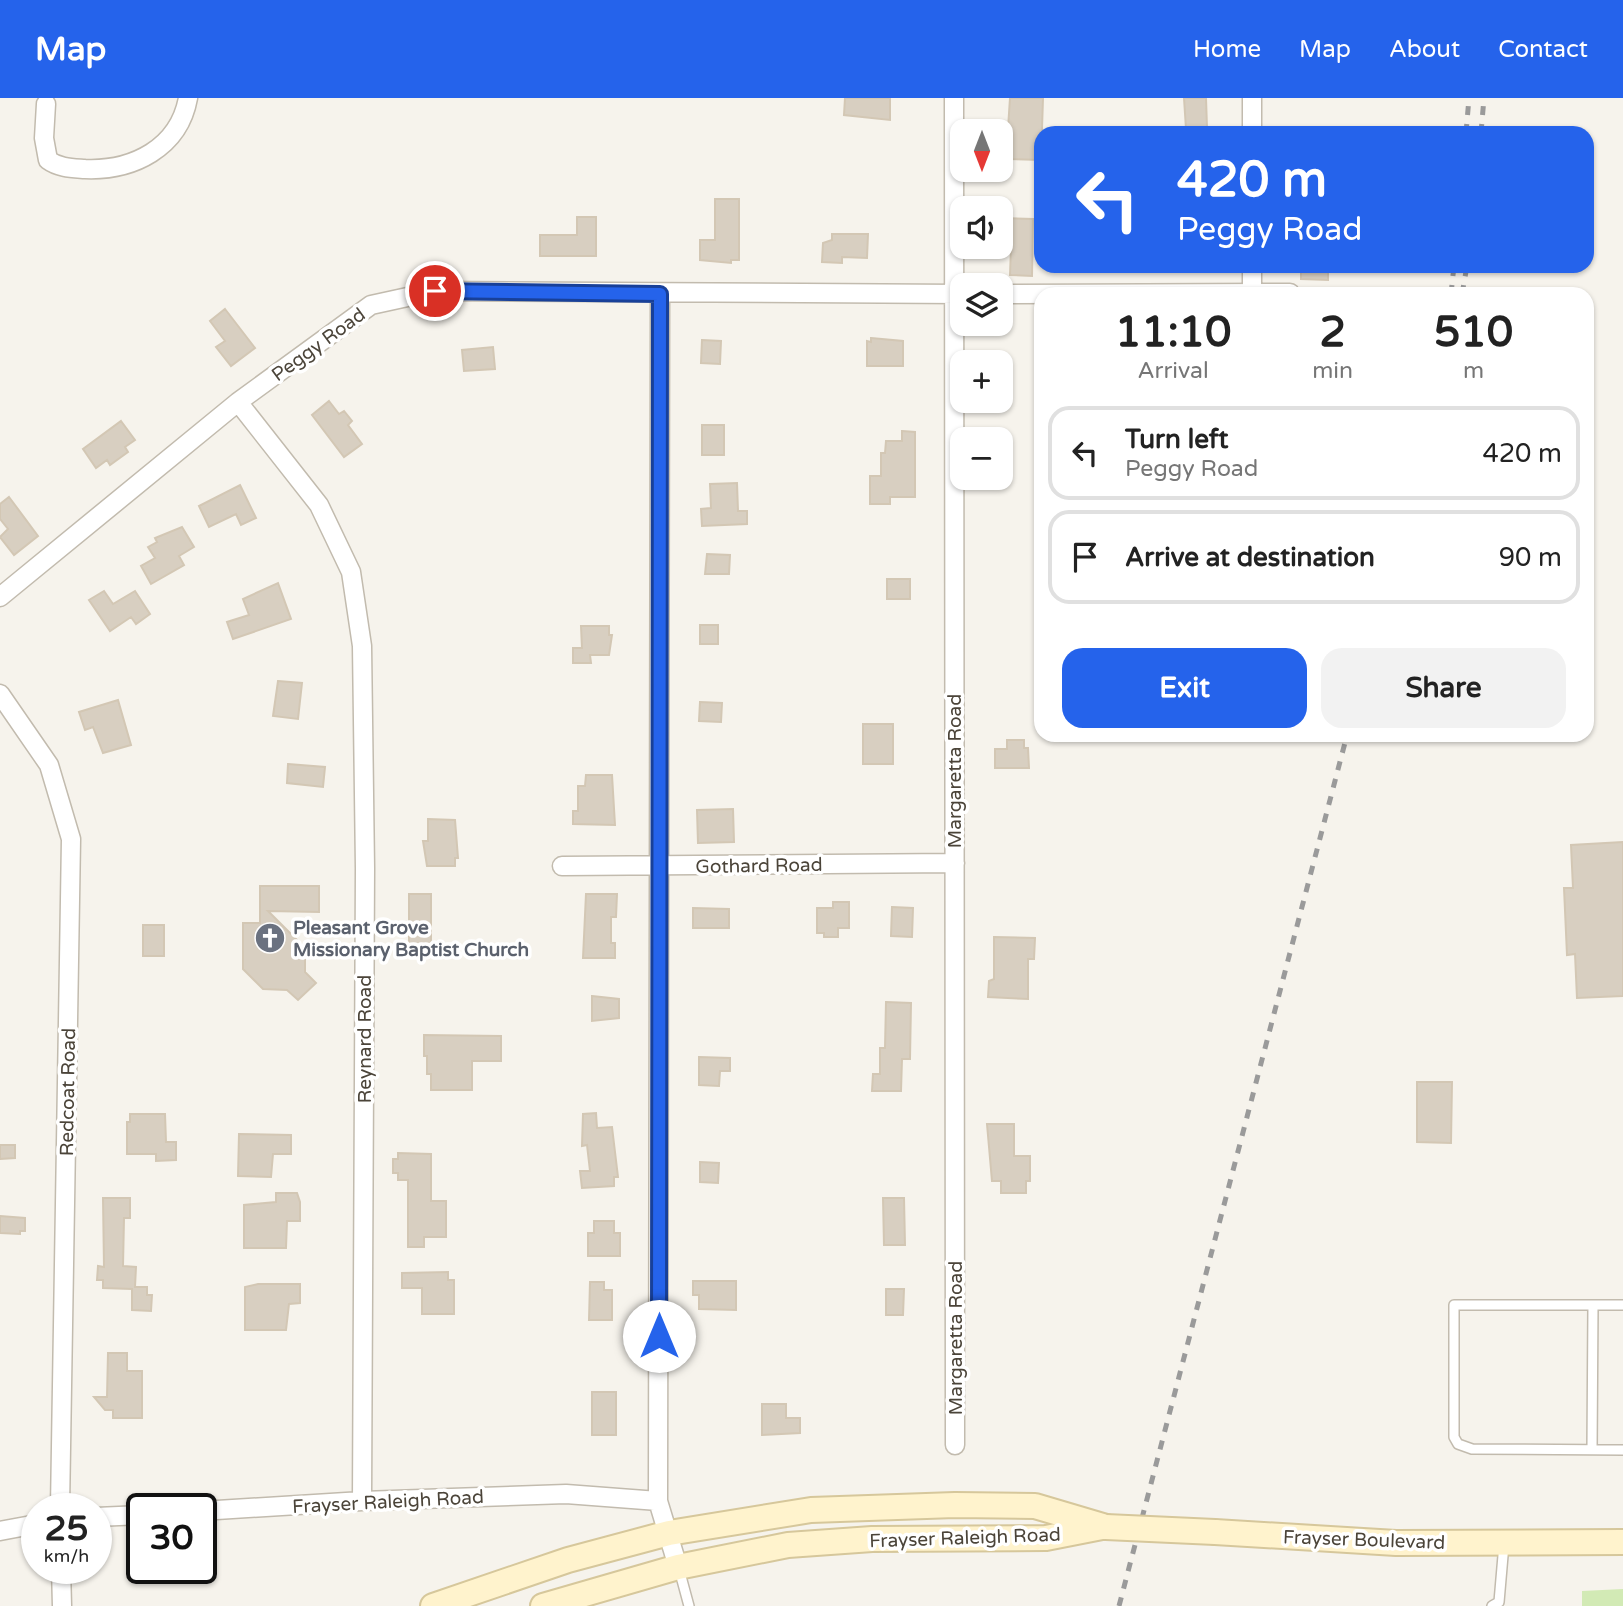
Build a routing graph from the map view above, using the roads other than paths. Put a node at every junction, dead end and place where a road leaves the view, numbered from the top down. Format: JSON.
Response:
{"nodes":[{"id":1,"x":188,"y":98,"type":"edge"},
{"id":2,"x":954,"y":98,"type":"edge"},
{"id":3,"x":1252,"y":98,"type":"edge"},
{"id":4,"x":46,"y":104,"type":"dead end"},
{"id":5,"x":1252,"y":126,"type":"edge"},
{"id":6,"x":958,"y":273,"type":"edge"},
{"id":7,"x":660,"y":294,"type":"junction"},
{"id":8,"x":950,"y":294,"type":"edge"},
{"id":9,"x":1013,"y":294,"type":"edge"},
{"id":10,"x":1034,"y":294,"type":"edge"},
{"id":11,"x":958,"y":336,"type":"edge"},
{"id":12,"x":238,"y":402,"type":"junction"},
{"id":13,"x":0,"y":597,"type":"edge"},
{"id":14,"x":0,"y":694,"type":"edge"},
{"id":15,"x":955,"y":863,"type":"junction"},
{"id":16,"x":562,"y":866,"type":"dead end"},
{"id":17,"x":660,"y":866,"type":"junction"},
{"id":18,"x":1593,"y":1305,"type":"junction"},
{"id":19,"x":1623,"y":1305,"type":"edge"},
{"id":20,"x":956,"y":1445,"type":"dead end"},
{"id":21,"x":1592,"y":1450,"type":"junction"},
{"id":22,"x":1623,"y":1450,"type":"edge"},
{"id":23,"x":60,"y":1493,"type":"edge"},
{"id":24,"x":362,"y":1501,"type":"junction"},
{"id":25,"x":658,"y":1501,"type":"junction"},
{"id":26,"x":217,"y":1510,"type":"edge"},
{"id":27,"x":21,"y":1527,"type":"edge"},
{"id":28,"x":1106,"y":1527,"type":"junction"},
{"id":29,"x":0,"y":1531,"type":"edge"},
{"id":30,"x":670,"y":1533,"type":"junction"},
{"id":31,"x":1504,"y":1542,"type":"junction"},
{"id":32,"x":1623,"y":1542,"type":"edge"},
{"id":33,"x":678,"y":1567,"type":"junction"},
{"id":34,"x":61,"y":1584,"type":"edge"},
{"id":35,"x":62,"y":1606,"type":"edge"},
{"id":36,"x":433,"y":1606,"type":"edge"},
{"id":37,"x":543,"y":1606,"type":"edge"},
{"id":38,"x":689,"y":1606,"type":"edge"},
{"id":39,"x":1492,"y":1606,"type":"edge"}],
"edges":[{"from":1,"to":4,"type":"street"},
{"from":2,"to":6,"type":"street","name":"Margaretta Road"},
{"from":3,"to":5,"type":"street"},
{"from":7,"to":8,"type":"street","name":"Peggy Road"},
{"from":7,"to":12,"type":"street","name":"Peggy Road"},
{"from":7,"to":17,"type":"street"},
{"from":9,"to":10,"type":"street"},
{"from":11,"to":15,"type":"street","name":"Margaretta Road"},
{"from":12,"to":13,"type":"street","name":"Peggy Road"},
{"from":12,"to":24,"type":"street","name":"Reynard Road"},
{"from":14,"to":23,"type":"street","name":"Redcoat Road"},
{"from":15,"to":17,"type":"street","name":"Gothard Road"},
{"from":15,"to":20,"type":"street","name":"Margaretta Road"},
{"from":16,"to":17,"type":"street","name":"Gothard Road"},
{"from":17,"to":25,"type":"street"},
{"from":18,"to":19,"type":"lane"},
{"from":18,"to":21,"type":"lane"},
{"from":18,"to":21,"type":"lane"},
{"from":21,"to":22,"type":"lane"},
{"from":24,"to":25,"type":"street","name":"Frayser Raleigh Road"},
{"from":24,"to":26,"type":"street","name":"Frayser Raleigh Road"},
{"from":25,"to":30,"type":"street"},
{"from":27,"to":29,"type":"street"},
{"from":28,"to":30,"type":"main road","name":"Frayser Raleigh Road"},
{"from":28,"to":31,"type":"main road","name":"Frayser Boulevard","bridge":true},
{"from":28,"to":33,"type":"main road","name":"Frayser Raleigh Road"},
{"from":30,"to":33,"type":"street"},
{"from":30,"to":36,"type":"main road","name":"Frayser Raleigh Road"},
{"from":31,"to":32,"type":"main road","name":"Frayser Boulevard"},
{"from":31,"to":39,"type":"lane"},
{"from":33,"to":37,"type":"main road","name":"Frayser Raleigh Road"},
{"from":33,"to":38,"type":"lane"},
{"from":34,"to":35,"type":"street"}]}
